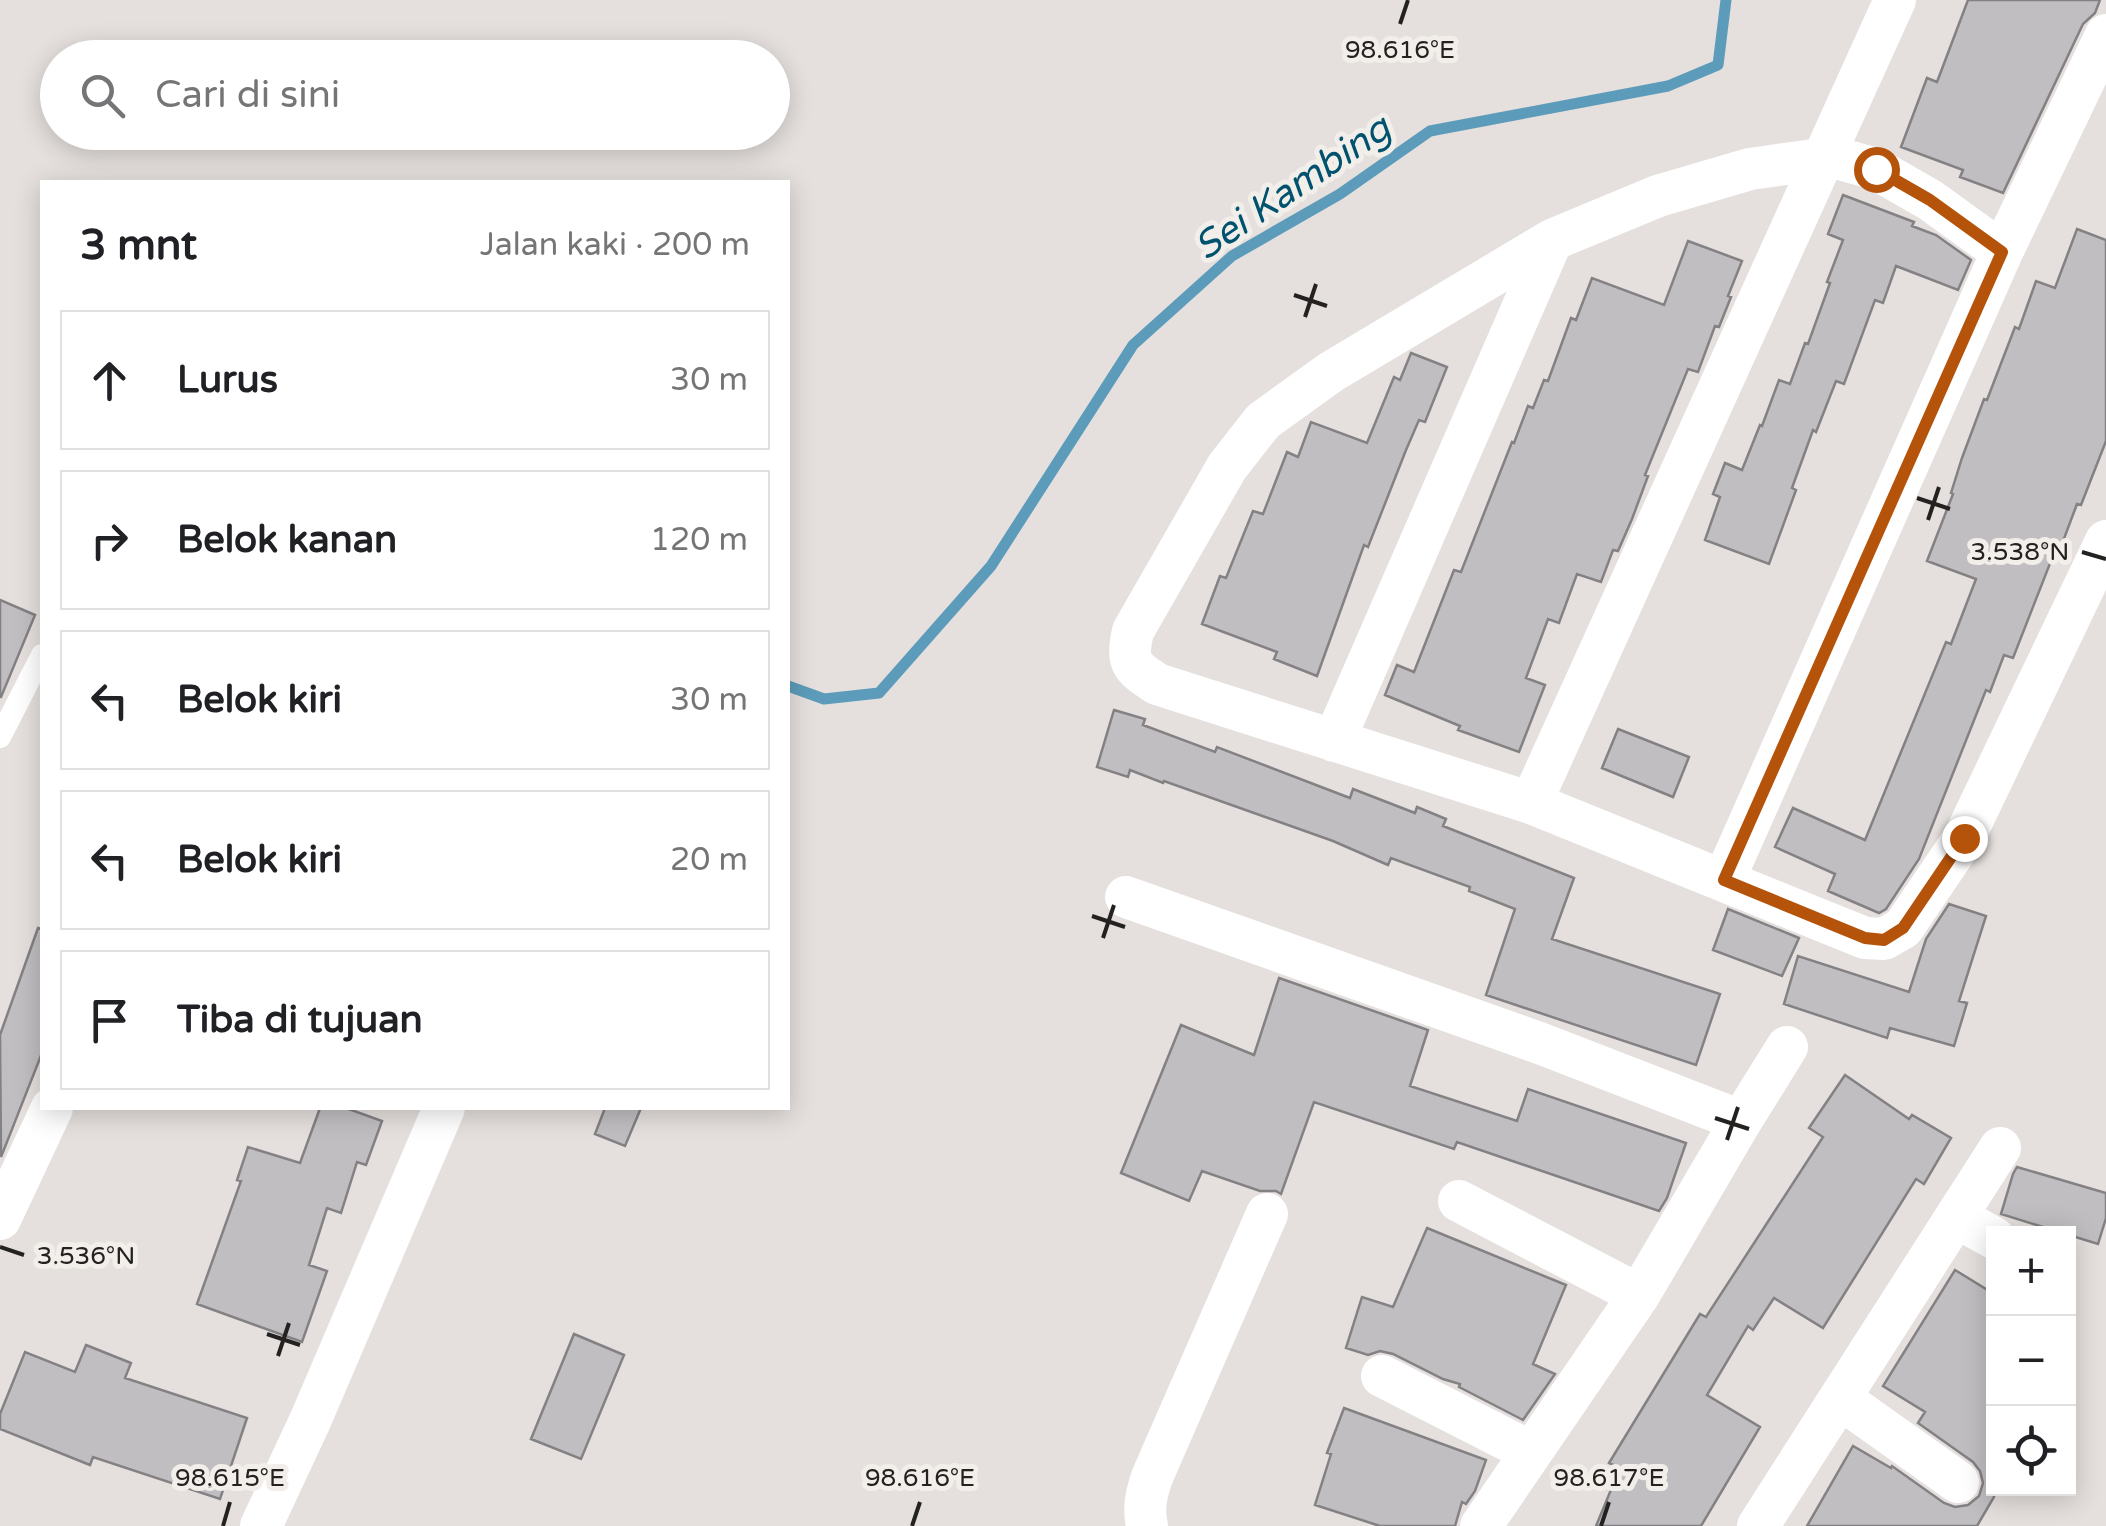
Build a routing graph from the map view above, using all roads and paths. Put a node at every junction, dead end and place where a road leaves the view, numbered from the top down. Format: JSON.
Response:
{"nodes":[{"id":1,"x":1895,"y":0,"type":"edge"},
{"id":2,"x":2106,"y":34,"type":"edge"},
{"id":3,"x":1822,"y":160,"type":"junction"},
{"id":4,"x":1552,"y":240,"type":"junction"},
{"id":5,"x":2002,"y":252,"type":"junction"},
{"id":6,"x":2106,"y":541,"type":"edge"},
{"id":7,"x":40,"y":658,"type":"edge"},
{"id":8,"x":0,"y":737,"type":"edge"},
{"id":9,"x":1334,"y":741,"type":"junction"},
{"id":10,"x":1532,"y":804,"type":"junction"},
{"id":11,"x":1724,"y":880,"type":"junction"},
{"id":12,"x":1126,"y":898,"type":"dead end"},
{"id":13,"x":1787,"y":1047,"type":"dead end"},
{"id":14,"x":51,"y":1110,"type":"edge"},
{"id":15,"x":443,"y":1110,"type":"edge"},
{"id":16,"x":1740,"y":1121,"type":"junction"},
{"id":17,"x":2000,"y":1148,"type":"dead end"},
{"id":18,"x":1459,"y":1201,"type":"dead end"},
{"id":19,"x":1267,"y":1214,"type":"dead end"},
{"id":20,"x":1956,"y":1217,"type":"junction"},
{"id":21,"x":0,"y":1219,"type":"edge"},
{"id":22,"x":1986,"y":1234,"type":"edge"},
{"id":23,"x":1639,"y":1294,"type":"junction"},
{"id":24,"x":1382,"y":1376,"type":"dead end"},
{"id":25,"x":1841,"y":1398,"type":"junction"},
{"id":26,"x":1531,"y":1452,"type":"junction"},
{"id":27,"x":1958,"y":1482,"type":"dead end"},
{"id":28,"x":262,"y":1526,"type":"edge"},
{"id":29,"x":1148,"y":1526,"type":"edge"},
{"id":30,"x":1481,"y":1526,"type":"edge"},
{"id":31,"x":1758,"y":1526,"type":"edge"}],
"edges":[{"from":1,"to":3,"type":"street"},
{"from":2,"to":5,"type":"street"},
{"from":3,"to":4,"type":"street"},
{"from":3,"to":5,"type":"street"},
{"from":3,"to":10,"type":"street"},
{"from":4,"to":9,"type":"street"},
{"from":4,"to":9,"type":"street"},
{"from":5,"to":11,"type":"street"},
{"from":6,"to":11,"type":"street"},
{"from":7,"to":8,"type":"lane"},
{"from":9,"to":10,"type":"street"},
{"from":10,"to":11,"type":"street"},
{"from":12,"to":16,"type":"street"},
{"from":13,"to":16,"type":"street"},
{"from":14,"to":21,"type":"street"},
{"from":15,"to":28,"type":"street"},
{"from":16,"to":23,"type":"street"},
{"from":17,"to":20,"type":"street"},
{"from":18,"to":23,"type":"street"},
{"from":19,"to":29,"type":"street"},
{"from":20,"to":22,"type":"street"},
{"from":20,"to":25,"type":"street"},
{"from":23,"to":26,"type":"street"},
{"from":24,"to":26,"type":"street"},
{"from":25,"to":27,"type":"street"},
{"from":25,"to":31,"type":"street"},
{"from":26,"to":30,"type":"street"}]}
